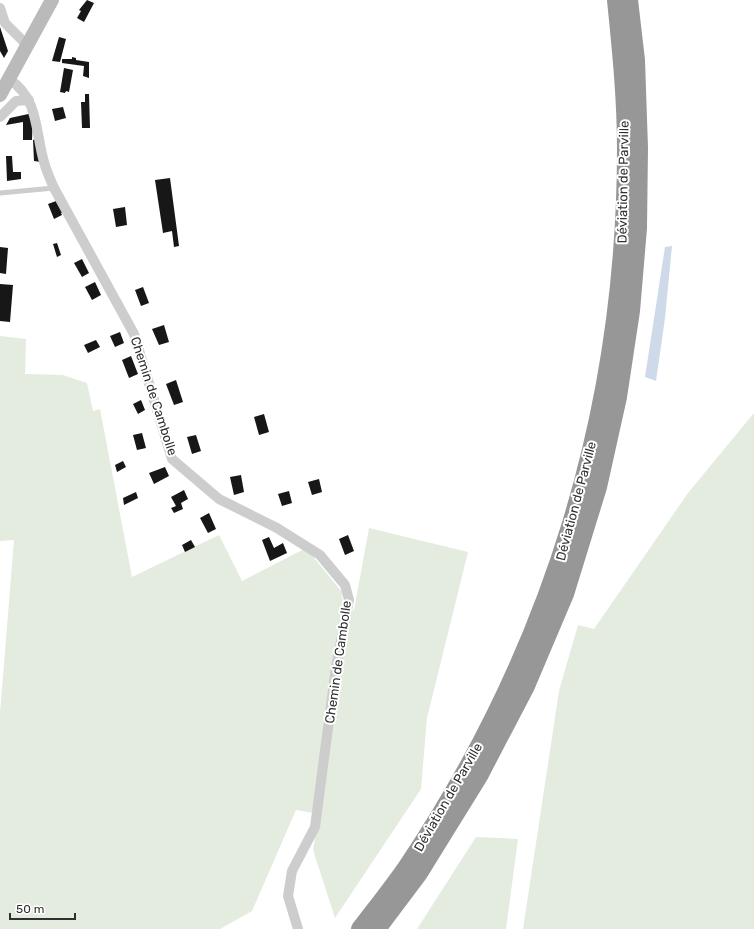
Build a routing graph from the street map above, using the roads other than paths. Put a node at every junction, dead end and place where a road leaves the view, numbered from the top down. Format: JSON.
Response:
{"nodes":[{"id":1,"x":52,"y":0,"type":"edge"},
{"id":2,"x":616,"y":0,"type":"edge"},
{"id":3,"x":629,"y":0,"type":"edge"},
{"id":4,"x":0,"y":8,"type":"edge"},
{"id":5,"x":27,"y":46,"type":"junction"},
{"id":6,"x":9,"y":79,"type":"junction"},
{"id":7,"x":0,"y":95,"type":"edge"},
{"id":8,"x":29,"y":100,"type":"junction"},
{"id":9,"x":0,"y":117,"type":"edge"},
{"id":10,"x":54,"y":188,"type":"junction"},
{"id":11,"x":0,"y":193,"type":"edge"},
{"id":12,"x":298,"y":929,"type":"edge"},
{"id":13,"x":360,"y":929,"type":"edge"},
{"id":14,"x":377,"y":929,"type":"edge"}],
"edges":[{"from":1,"to":5,"type":"main road"},
{"from":2,"to":13,"type":"highway","name":"Déviation de Parville"},
{"from":3,"to":14,"type":"highway","name":"Déviation de Parville"},
{"from":4,"to":5,"type":"street"},
{"from":5,"to":6,"type":"main road"},
{"from":6,"to":7,"type":"main road"},
{"from":6,"to":8,"type":"street","name":"Chemin de Cambolle"},
{"from":8,"to":9,"type":"street"},
{"from":8,"to":10,"type":"street","name":"Chemin de Cambolle"},
{"from":10,"to":11,"type":"lane"},
{"from":10,"to":12,"type":"street","name":"Chemin de Cambolle"}]}
